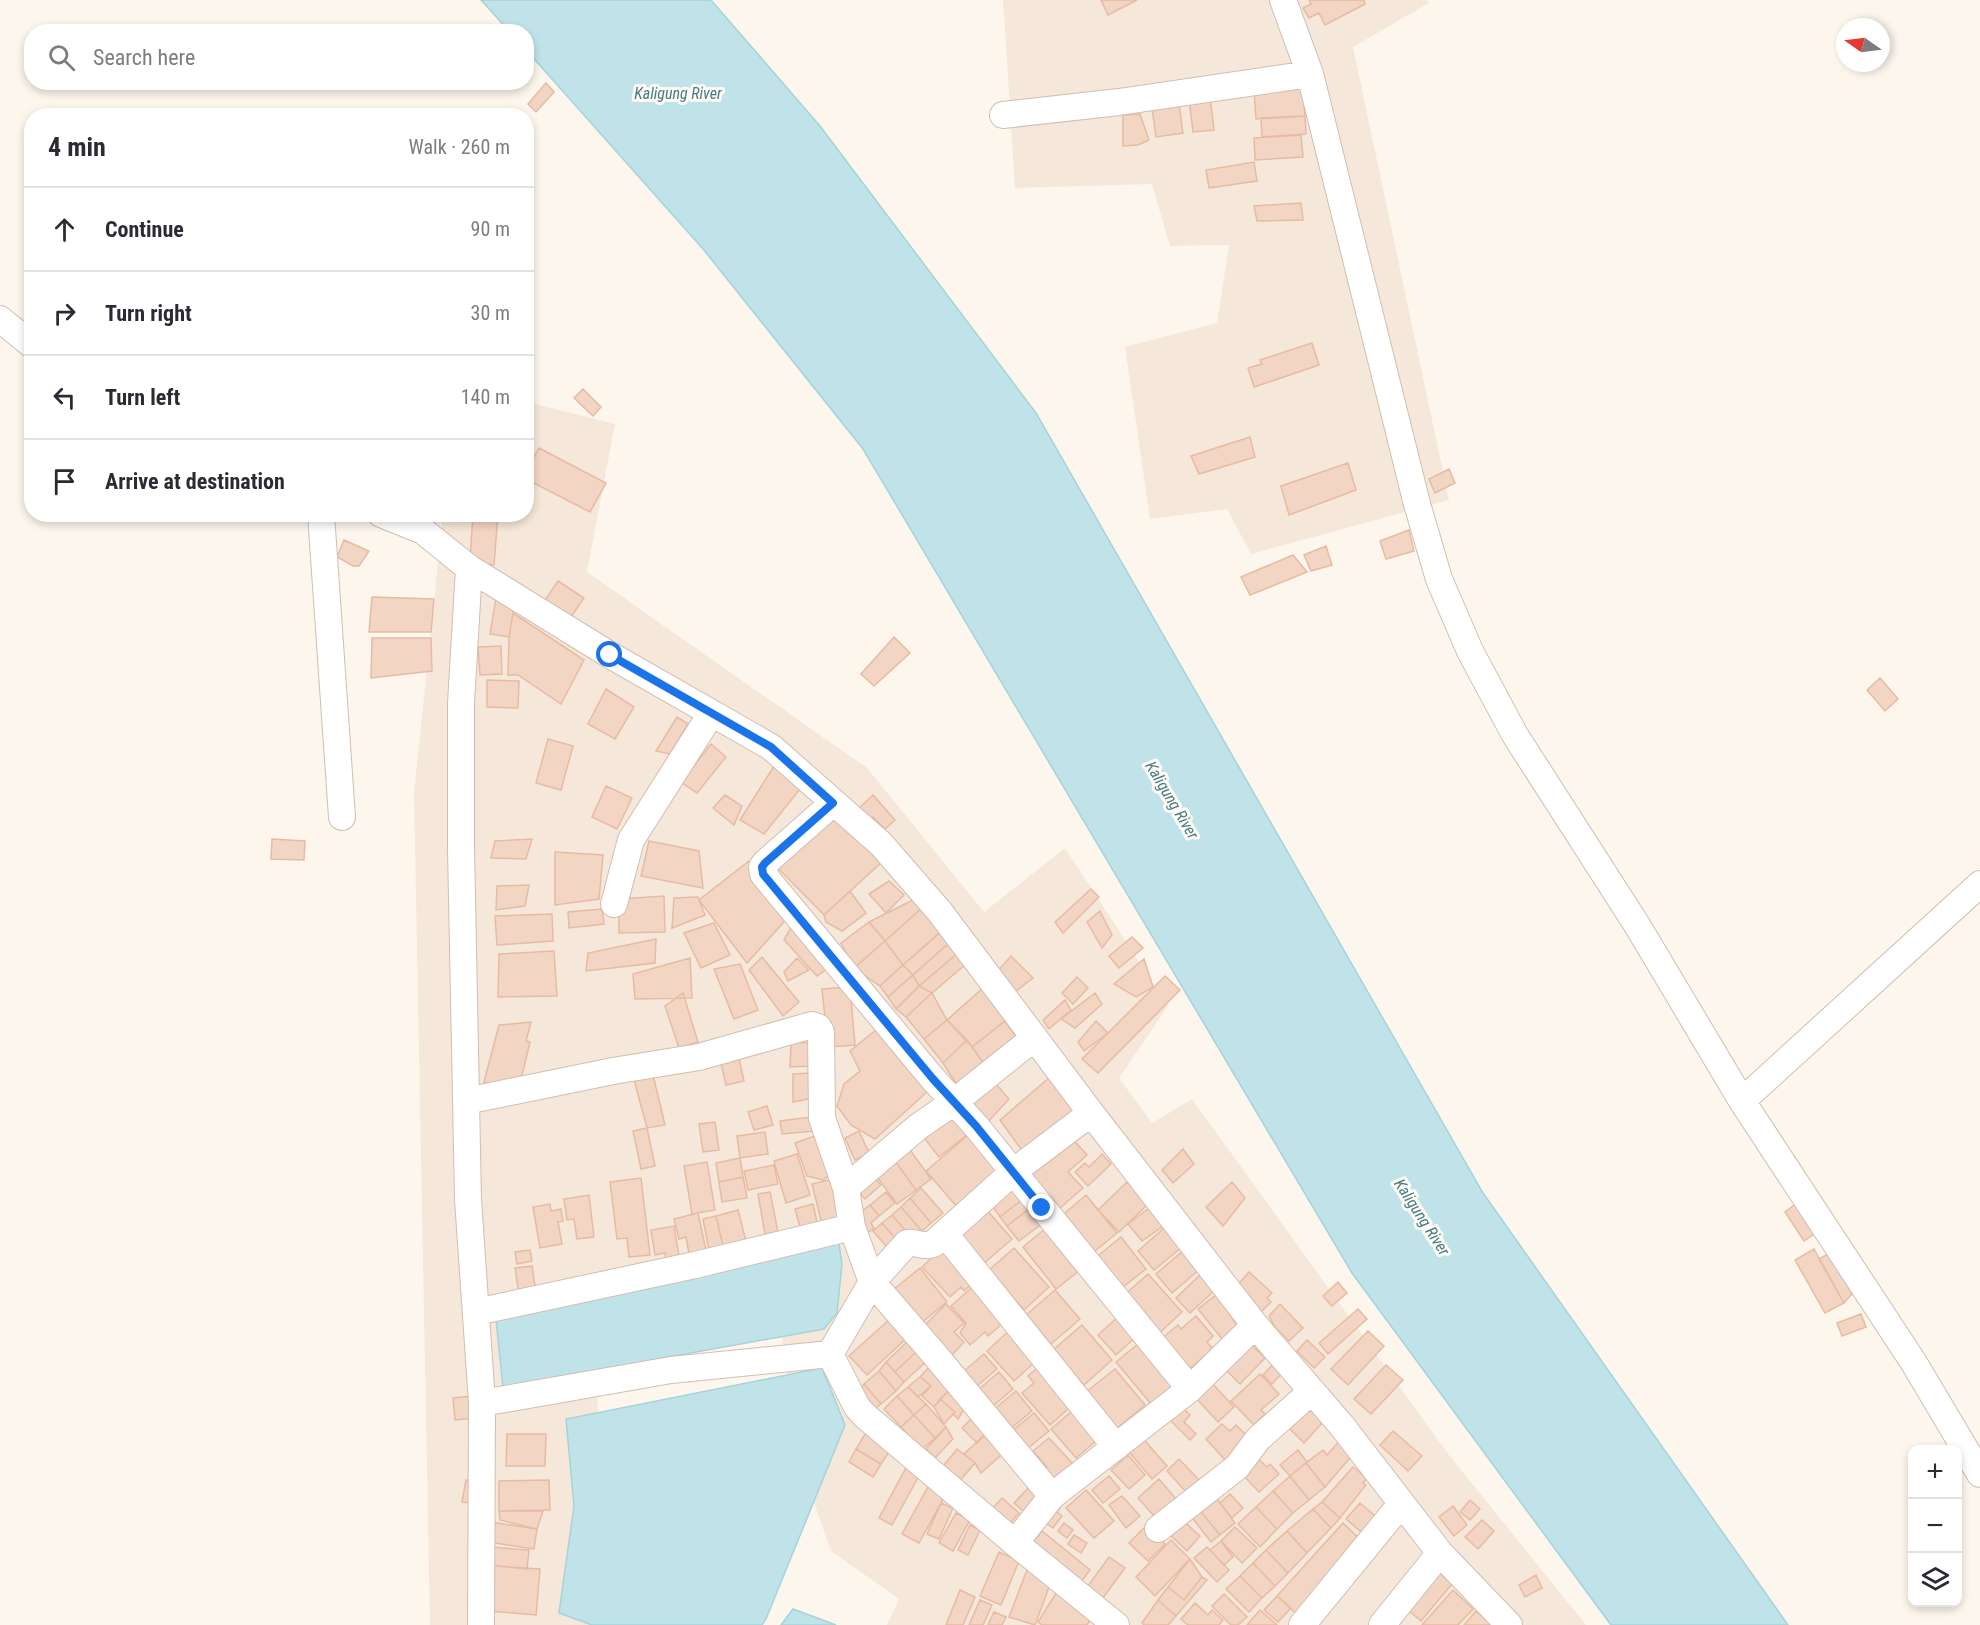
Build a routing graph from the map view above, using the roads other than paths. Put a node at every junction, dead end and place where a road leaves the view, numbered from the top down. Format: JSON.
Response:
{"nodes":[{"id":1,"x":1283,"y":0,"type":"edge"},
{"id":2,"x":1310,"y":74,"type":"junction"},
{"id":3,"x":1003,"y":115,"type":"dead end"},
{"id":4,"x":0,"y":320,"type":"edge"},
{"id":5,"x":24,"y":339,"type":"edge"},
{"id":6,"x":322,"y":522,"type":"edge"},
{"id":7,"x":401,"y":522,"type":"edge"},
{"id":8,"x":465,"y":564,"type":"junction"},
{"id":9,"x":711,"y":714,"type":"junction"},
{"id":10,"x":833,"y":803,"type":"junction"},
{"id":11,"x":342,"y":817,"type":"dead end"},
{"id":12,"x":1980,"y":884,"type":"edge"},
{"id":13,"x":614,"y":904,"type":"dead end"},
{"id":14,"x":1034,"y":1038,"type":"junction"},
{"id":15,"x":466,"y":1101,"type":"junction"},
{"id":16,"x":1742,"y":1101,"type":"junction"},
{"id":17,"x":954,"y":1102,"type":"junction"},
{"id":18,"x":1091,"y":1113,"type":"junction"},
{"id":19,"x":1013,"y":1172,"type":"junction"},
{"id":20,"x":846,"y":1188,"type":"junction"},
{"id":21,"x":852,"y":1227,"type":"junction"},
{"id":22,"x":945,"y":1234,"type":"junction"},
{"id":23,"x":872,"y":1282,"type":"junction"},
{"id":24,"x":476,"y":1312,"type":"junction"},
{"id":25,"x":1255,"y":1325,"type":"junction"},
{"id":26,"x":830,"y":1353,"type":"junction"},
{"id":27,"x":1190,"y":1389,"type":"junction"},
{"id":28,"x":1312,"y":1391,"type":"junction"},
{"id":29,"x":482,"y":1403,"type":"junction"},
{"id":30,"x":1116,"y":1447,"type":"junction"},
{"id":31,"x":1980,"y":1474,"type":"edge"},
{"id":32,"x":1052,"y":1496,"type":"junction"},
{"id":33,"x":1401,"y":1503,"type":"junction"},
{"id":34,"x":1158,"y":1529,"type":"dead end"},
{"id":35,"x":1015,"y":1543,"type":"junction"},
{"id":36,"x":1440,"y":1553,"type":"junction"},
{"id":37,"x":1107,"y":1622,"type":"edge"},
{"id":38,"x":481,"y":1625,"type":"edge"},
{"id":39,"x":1302,"y":1625,"type":"edge"},
{"id":40,"x":1382,"y":1625,"type":"edge"},
{"id":41,"x":1509,"y":1625,"type":"edge"}],
"edges":[{"from":1,"to":2,"type":"street"},
{"from":2,"to":3,"type":"street"},
{"from":2,"to":16,"type":"street"},
{"from":4,"to":5,"type":"street"},
{"from":6,"to":11,"type":"street"},
{"from":7,"to":8,"type":"street"},
{"from":8,"to":9,"type":"street"},
{"from":8,"to":15,"type":"street"},
{"from":9,"to":10,"type":"street"},
{"from":9,"to":13,"type":"street"},
{"from":10,"to":14,"type":"street"},
{"from":10,"to":17,"type":"street"},
{"from":12,"to":16,"type":"street"},
{"from":14,"to":17,"type":"street"},
{"from":14,"to":18,"type":"street"},
{"from":15,"to":20,"type":"street"},
{"from":15,"to":24,"type":"street"},
{"from":16,"to":31,"type":"street"},
{"from":17,"to":19,"type":"street"},
{"from":17,"to":20,"type":"street"},
{"from":18,"to":19,"type":"street"},
{"from":18,"to":25,"type":"street"},
{"from":19,"to":22,"type":"street"},
{"from":19,"to":27,"type":"street"},
{"from":20,"to":21,"type":"street"},
{"from":21,"to":23,"type":"street"},
{"from":21,"to":24,"type":"street"},
{"from":22,"to":23,"type":"street"},
{"from":22,"to":30,"type":"street"},
{"from":23,"to":26,"type":"street"},
{"from":23,"to":32,"type":"street"},
{"from":24,"to":29,"type":"street"},
{"from":25,"to":27,"type":"street"},
{"from":25,"to":28,"type":"street"},
{"from":26,"to":29,"type":"street"},
{"from":26,"to":35,"type":"street"},
{"from":27,"to":30,"type":"street"},
{"from":28,"to":33,"type":"street"},
{"from":28,"to":34,"type":"street"},
{"from":29,"to":38,"type":"street"},
{"from":30,"to":32,"type":"street"},
{"from":32,"to":35,"type":"street"},
{"from":33,"to":36,"type":"street"},
{"from":33,"to":39,"type":"street"},
{"from":35,"to":37,"type":"street"},
{"from":36,"to":40,"type":"street"},
{"from":36,"to":41,"type":"street"}]}
